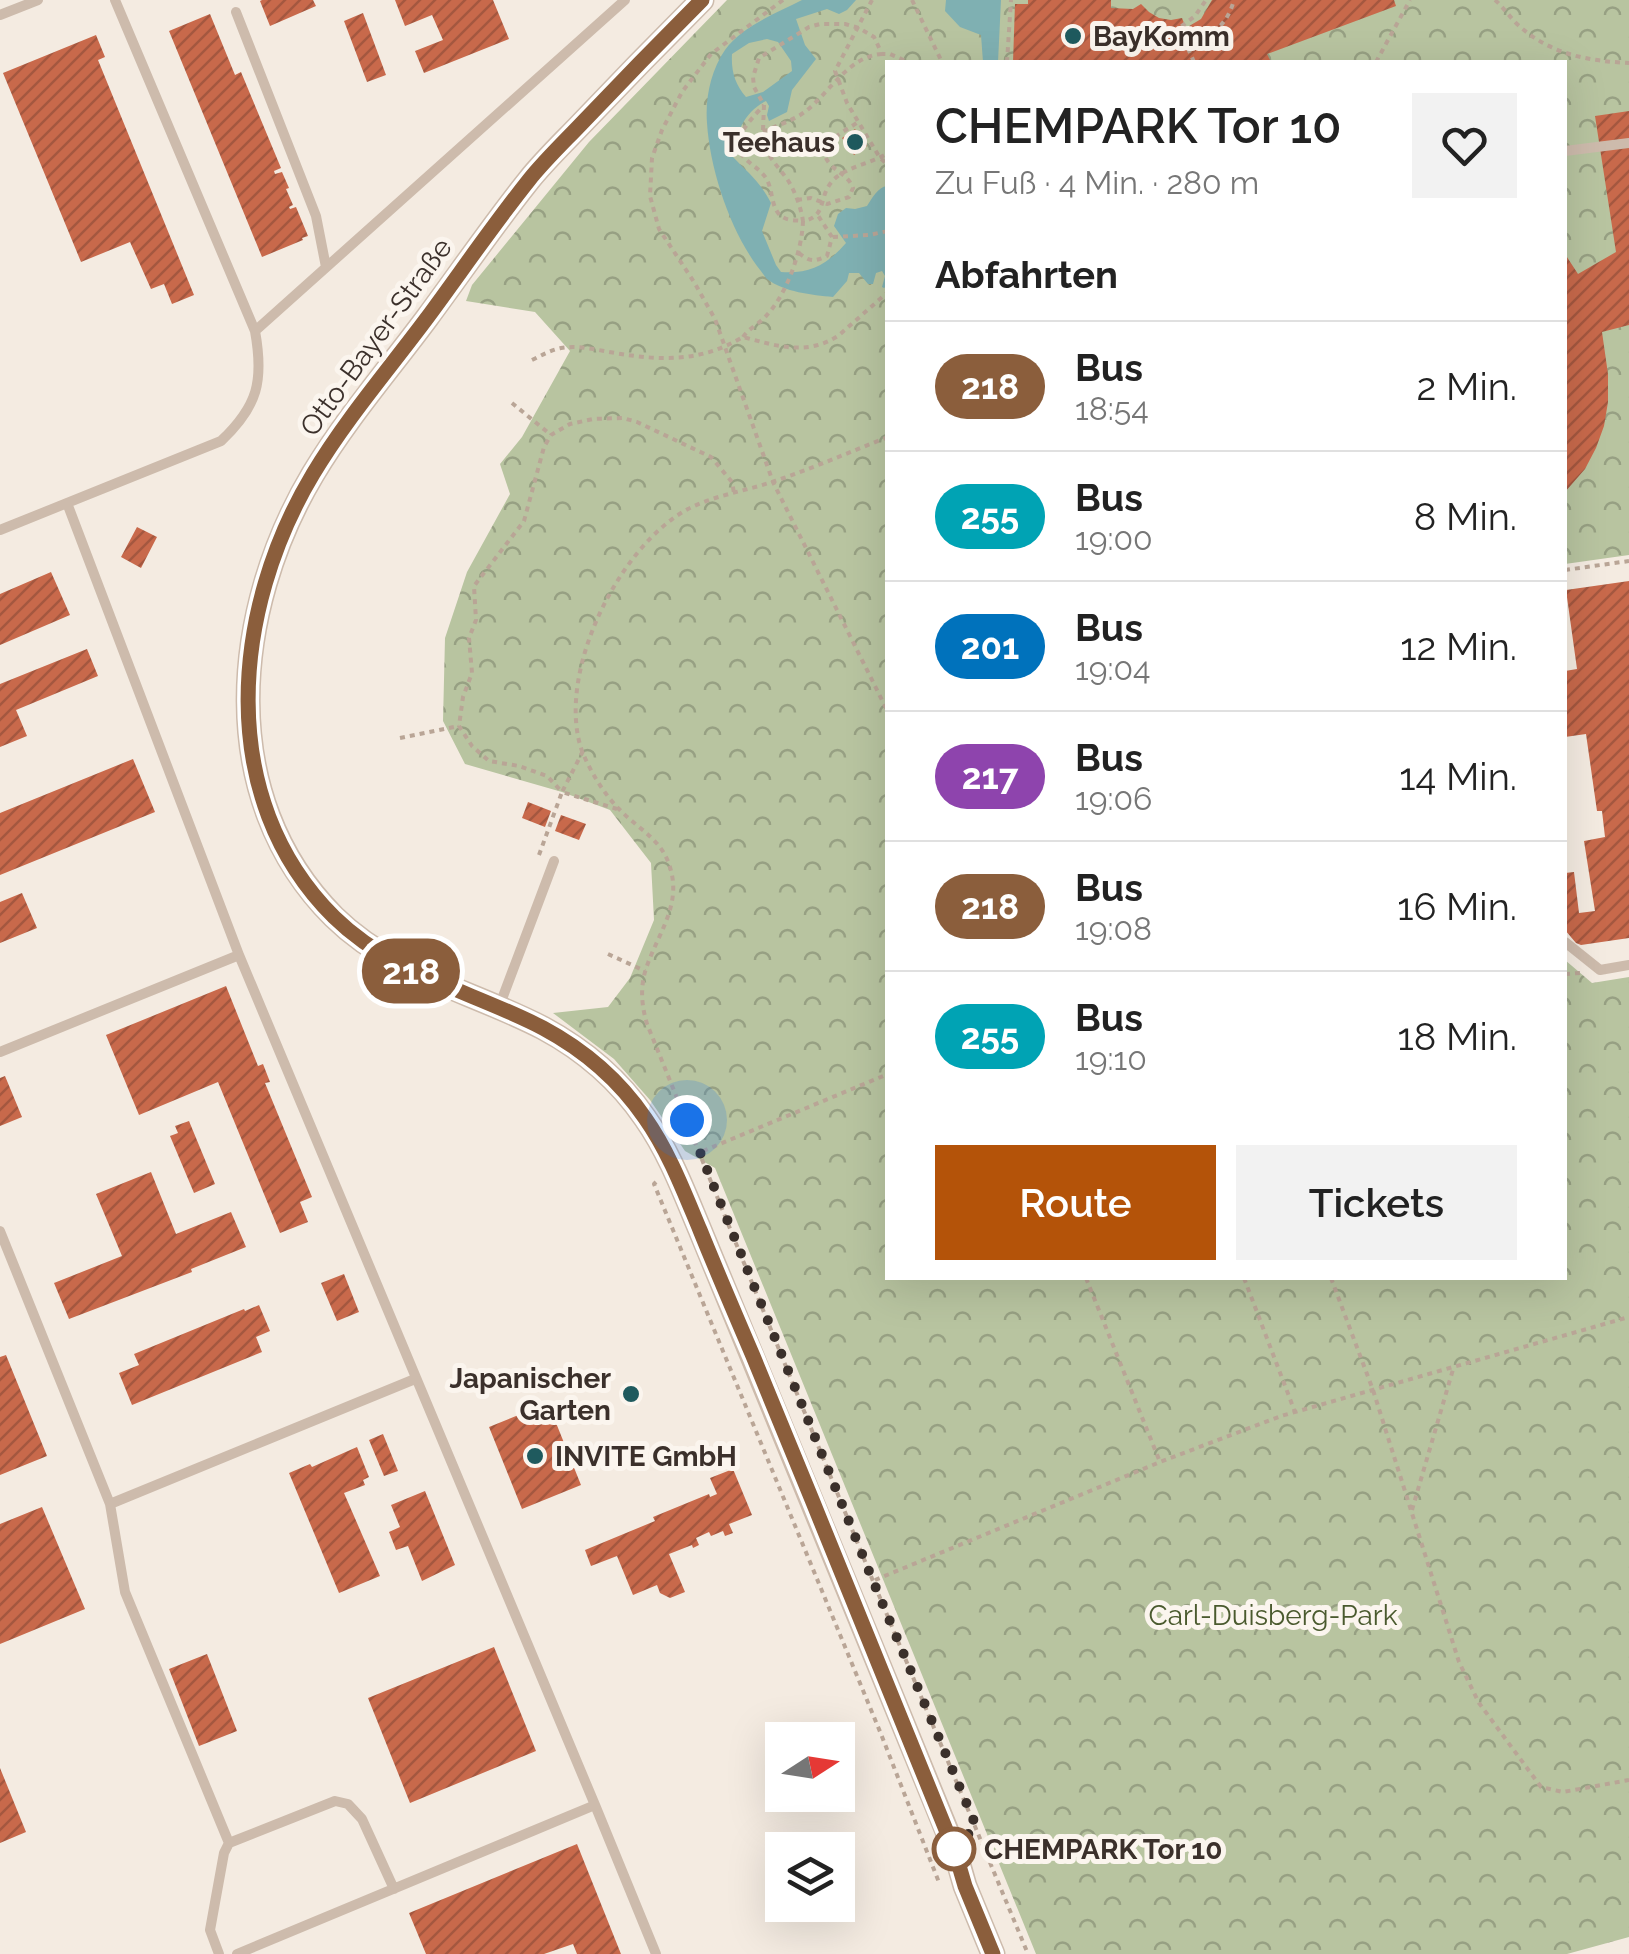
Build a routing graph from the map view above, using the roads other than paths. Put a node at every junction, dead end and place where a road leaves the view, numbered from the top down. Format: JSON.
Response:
{"nodes":[{"id":1,"x":38,"y":0,"type":"edge"},
{"id":2,"x":115,"y":0,"type":"edge"},
{"id":3,"x":625,"y":0,"type":"edge"},
{"id":4,"x":702,"y":0,"type":"edge"},
{"id":5,"x":236,"y":12,"type":"dead end"},
{"id":6,"x":0,"y":15,"type":"edge"},
{"id":7,"x":1629,"y":143,"type":"edge"},
{"id":8,"x":1567,"y":151,"type":"edge"},
{"id":9,"x":326,"y":267,"type":"junction"},
{"id":10,"x":255,"y":331,"type":"junction"},
{"id":11,"x":67,"y":503,"type":"junction"},
{"id":12,"x":0,"y":530,"type":"edge"},
{"id":13,"x":554,"y":862,"type":"dead end"},
{"id":14,"x":1567,"y":944,"type":"edge"},
{"id":15,"x":239,"y":955,"type":"junction"},
{"id":16,"x":1629,"y":965,"type":"edge"},
{"id":17,"x":499,"y":1008,"type":"junction"},
{"id":18,"x":0,"y":1052,"type":"edge"},
{"id":19,"x":0,"y":1231,"type":"edge"},
{"id":20,"x":415,"y":1379,"type":"junction"},
{"id":21,"x":110,"y":1504,"type":"junction"},
{"id":22,"x":596,"y":1805,"type":"junction"},
{"id":23,"x":229,"y":1843,"type":"junction"},
{"id":24,"x":394,"y":1889,"type":"junction"},
{"id":25,"x":218,"y":1954,"type":"edge"},
{"id":26,"x":237,"y":1954,"type":"edge"},
{"id":27,"x":656,"y":1954,"type":"edge"},
{"id":28,"x":993,"y":1954,"type":"edge"}],
"edges":[{"from":1,"to":6,"type":"lane"},
{"from":2,"to":10,"type":"lane"},
{"from":3,"to":9,"type":"lane"},
{"from":4,"to":17,"type":"street","name":"Otto-Bayer-Straße"},
{"from":5,"to":9,"type":"lane"},
{"from":7,"to":8,"type":"lane"},
{"from":9,"to":10,"type":"lane"},
{"from":10,"to":11,"type":"lane"},
{"from":11,"to":12,"type":"lane"},
{"from":11,"to":15,"type":"lane"},
{"from":13,"to":17,"type":"lane"},
{"from":14,"to":16,"type":"lane"},
{"from":15,"to":18,"type":"lane"},
{"from":15,"to":20,"type":"lane"},
{"from":17,"to":28,"type":"street","name":"Otto-Bayer-Straße"},
{"from":19,"to":21,"type":"lane"},
{"from":20,"to":21,"type":"lane"},
{"from":20,"to":22,"type":"lane"},
{"from":21,"to":23,"type":"lane"},
{"from":22,"to":24,"type":"lane"},
{"from":22,"to":27,"type":"lane"},
{"from":23,"to":24,"type":"lane"},
{"from":23,"to":25,"type":"lane"},
{"from":24,"to":26,"type":"lane"}]}
